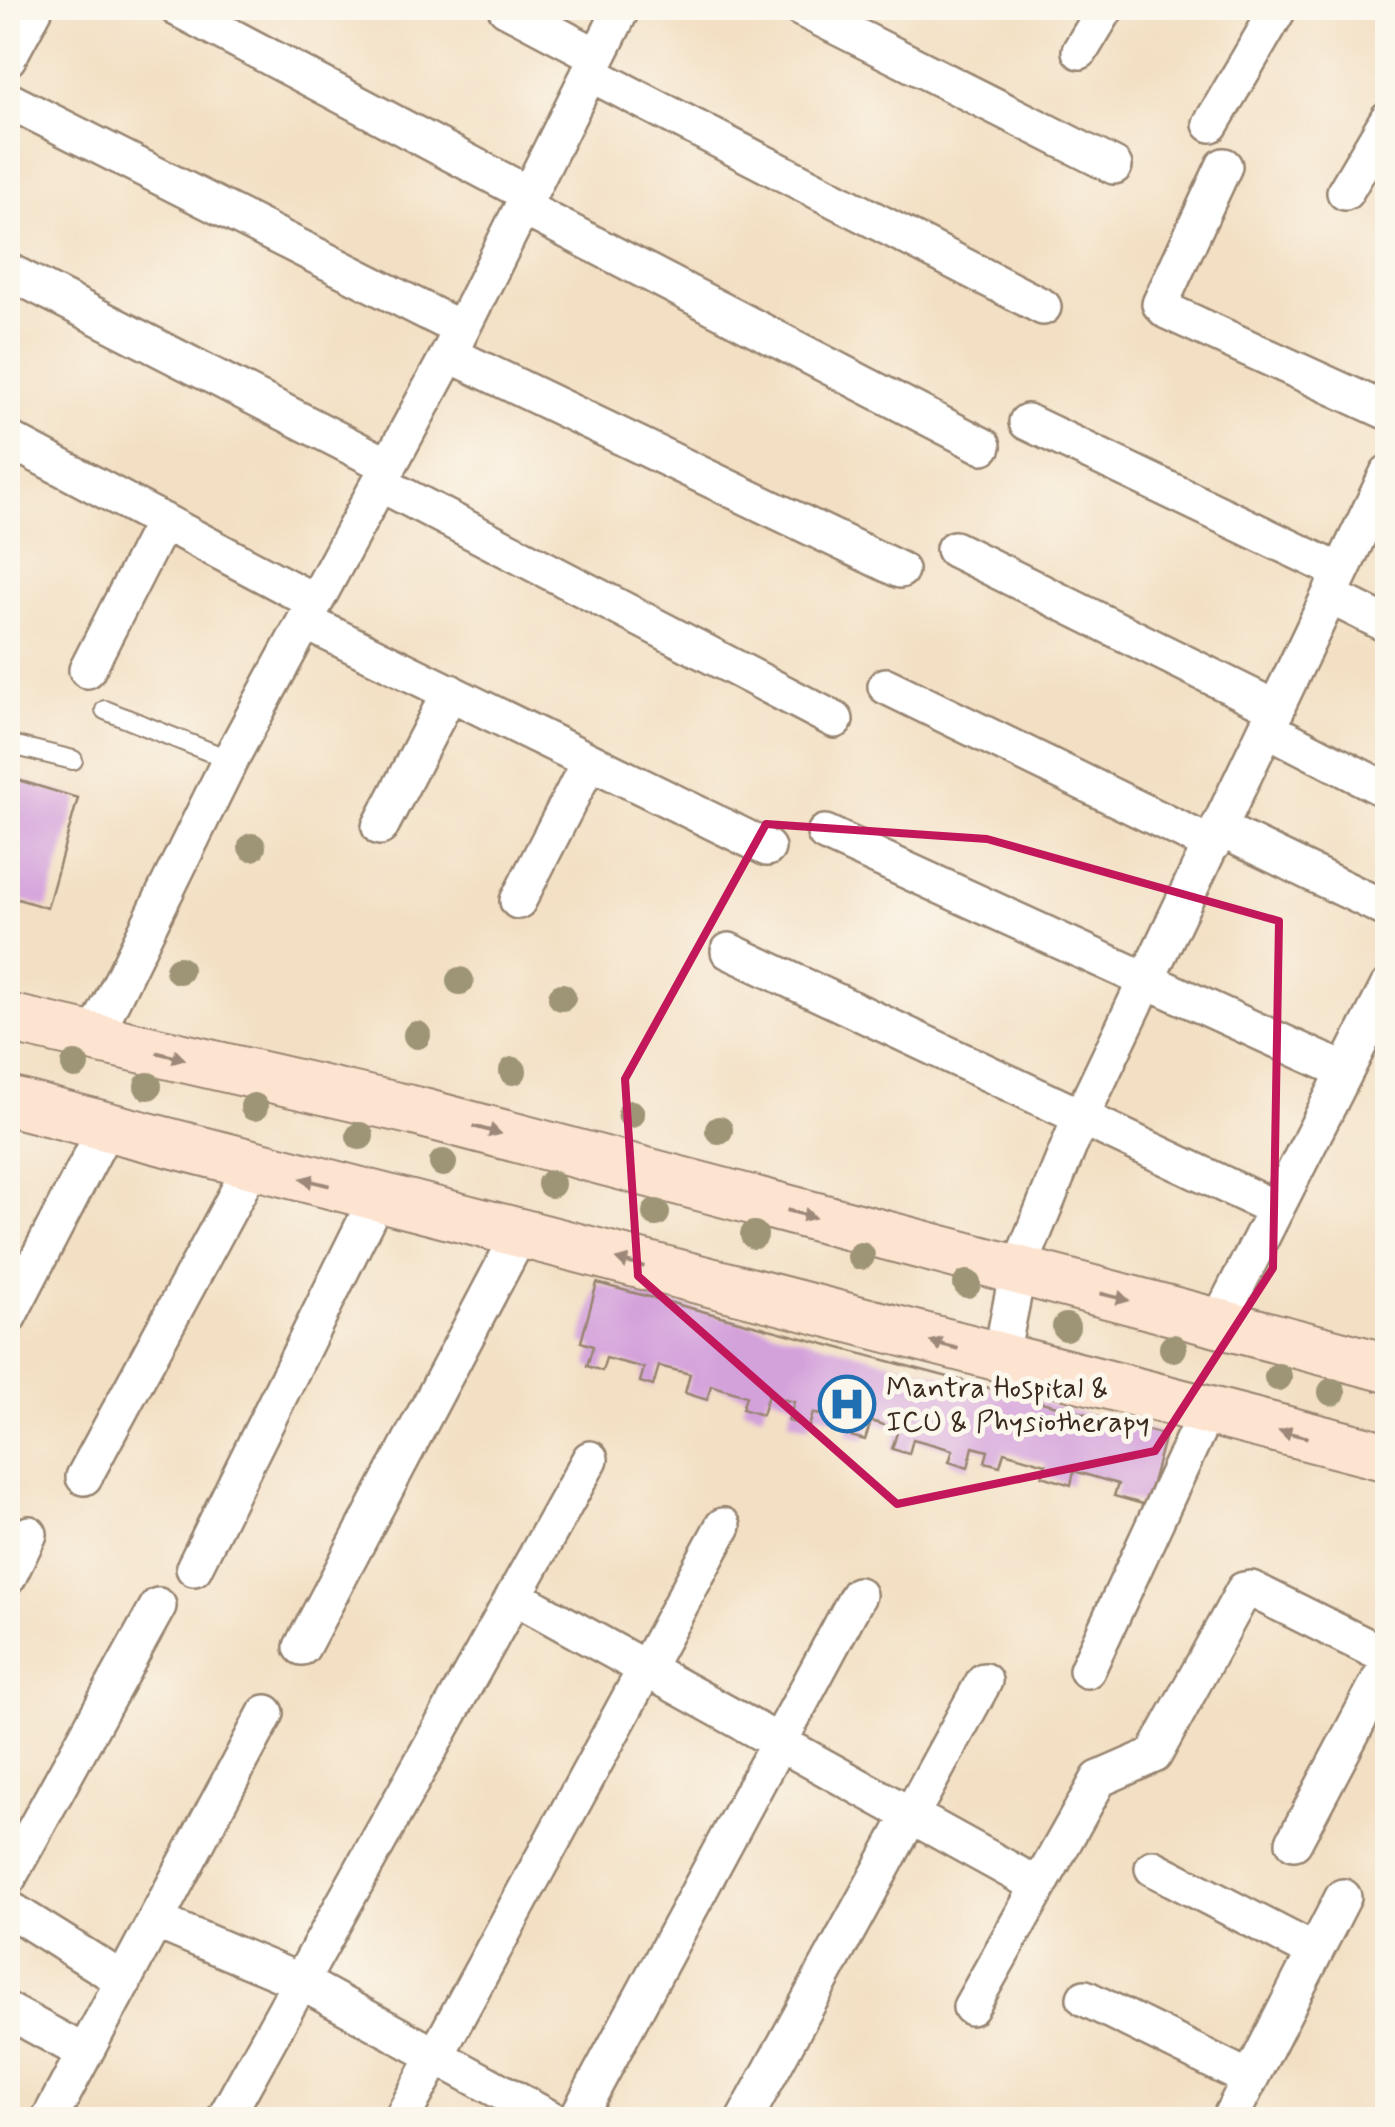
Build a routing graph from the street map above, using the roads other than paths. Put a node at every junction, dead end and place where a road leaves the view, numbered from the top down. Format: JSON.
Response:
{"nodes":[{"id":1,"x":35,"y":8,"type":"edge"},
{"id":2,"x":177,"y":8,"type":"edge"},
{"id":3,"x":506,"y":8,"type":"edge"},
{"id":4,"x":622,"y":8,"type":"edge"},
{"id":5,"x":800,"y":8,"type":"edge"},
{"id":6,"x":1106,"y":8,"type":"edge"},
{"id":7,"x":1279,"y":8,"type":"edge"},
{"id":8,"x":1080,"y":51,"type":"dead end"},
{"id":9,"x":8,"y":58,"type":"edge"},
{"id":10,"x":593,"y":64,"type":"junction"},
{"id":11,"x":8,"y":100,"type":"edge"},
{"id":12,"x":1388,"y":119,"type":"edge"},
{"id":13,"x":1211,"y":124,"type":"dead end"},
{"id":14,"x":1114,"y":166,"type":"dead end"},
{"id":15,"x":1224,"y":166,"type":"dead end"},
{"id":16,"x":1345,"y":192,"type":"dead end"},
{"id":17,"x":525,"y":200,"type":"junction"},
{"id":18,"x":8,"y":270,"type":"edge"},
{"id":19,"x":1043,"y":307,"type":"dead end"},
{"id":20,"x":455,"y":341,"type":"junction"},
{"id":21,"x":1388,"y":412,"type":"edge"},
{"id":22,"x":1027,"y":422,"type":"dead end"},
{"id":23,"x":982,"y":446,"type":"dead end"},
{"id":24,"x":13,"y":454,"type":"edge"},
{"id":25,"x":1388,"y":472,"type":"edge"},
{"id":26,"x":385,"y":475,"type":"junction"},
{"id":27,"x":163,"y":522,"type":"junction"},
{"id":28,"x":954,"y":549,"type":"dead end"},
{"id":29,"x":900,"y":570,"type":"dead end"},
{"id":30,"x":1335,"y":584,"type":"junction"},
{"id":31,"x":310,"y":612,"type":"junction"},
{"id":32,"x":1388,"y":625,"type":"edge"},
{"id":33,"x":86,"y":670,"type":"dead end"},
{"id":34,"x":886,"y":686,"type":"dead end"},
{"id":35,"x":450,"y":692,"type":"junction"},
{"id":36,"x":105,"y":710,"type":"dead end"},
{"id":37,"x":1272,"y":719,"type":"junction"},
{"id":38,"x":835,"y":720,"type":"dead end"},
{"id":39,"x":8,"y":744,"type":"edge"},
{"id":40,"x":73,"y":760,"type":"dead end"},
{"id":41,"x":230,"y":760,"type":"junction"},
{"id":42,"x":590,"y":762,"type":"junction"},
{"id":43,"x":1388,"y":791,"type":"edge"},
{"id":44,"x":380,"y":828,"type":"dead end"},
{"id":45,"x":826,"y":833,"type":"dead end"},
{"id":46,"x":1216,"y":837,"type":"junction"},
{"id":47,"x":767,"y":848,"type":"dead end"},
{"id":48,"x":518,"y":901,"type":"dead end"},
{"id":49,"x":1388,"y":910,"type":"edge"},
{"id":50,"x":729,"y":951,"type":"dead end"},
{"id":51,"x":1149,"y":979,"type":"junction"},
{"id":52,"x":1388,"y":987,"type":"edge"},
{"id":53,"x":8,"y":1018,"type":"edge"},
{"id":54,"x":94,"y":1037,"type":"junction"},
{"id":55,"x":1345,"y":1071,"type":"junction"},
{"id":56,"x":8,"y":1101,"type":"edge"},
{"id":57,"x":1080,"y":1118,"type":"junction"},
{"id":58,"x":107,"y":1126,"type":"junction"},
{"id":59,"x":252,"y":1166,"type":"junction"},
{"id":60,"x":376,"y":1198,"type":"junction"},
{"id":61,"x":1276,"y":1209,"type":"junction"},
{"id":62,"x":520,"y":1234,"type":"junction"},
{"id":63,"x":1018,"y":1272,"type":"junction"},
{"id":64,"x":8,"y":1318,"type":"edge"},
{"id":65,"x":1218,"y":1323,"type":"junction"},
{"id":66,"x":1000,"y":1360,"type":"junction"},
{"id":67,"x":1385,"y":1360,"type":"edge"},
{"id":68,"x":1206,"y":1412,"type":"junction"},
{"id":69,"x":1388,"y":1457,"type":"edge"},
{"id":70,"x":590,"y":1460,"type":"dead end"},
{"id":71,"x":84,"y":1477,"type":"dead end"},
{"id":72,"x":723,"y":1526,"type":"dead end"},
{"id":73,"x":30,"y":1534,"type":"dead end"},
{"id":74,"x":194,"y":1568,"type":"dead end"},
{"id":75,"x":8,"y":1577,"type":"edge"},
{"id":76,"x":858,"y":1595,"type":"dead end"},
{"id":77,"x":514,"y":1596,"type":"junction"},
{"id":78,"x":158,"y":1606,"type":"dead end"},
{"id":79,"x":302,"y":1647,"type":"dead end"},
{"id":80,"x":1388,"y":1661,"type":"edge"},
{"id":81,"x":644,"y":1665,"type":"junction"},
{"id":82,"x":1087,"y":1670,"type":"dead end"},
{"id":83,"x":984,"y":1680,"type":"dead end"},
{"id":84,"x":266,"y":1713,"type":"dead end"},
{"id":85,"x":777,"y":1742,"type":"junction"},
{"id":86,"x":909,"y":1814,"type":"junction"},
{"id":87,"x":1294,"y":1842,"type":"dead end"},
{"id":88,"x":1153,"y":1868,"type":"dead end"},
{"id":89,"x":8,"y":1878,"type":"edge"},
{"id":90,"x":1039,"y":1886,"type":"junction"},
{"id":91,"x":1343,"y":1896,"type":"dead end"},
{"id":92,"x":8,"y":1908,"type":"edge"},
{"id":93,"x":156,"y":1921,"type":"junction"},
{"id":94,"x":1315,"y":1952,"type":"junction"},
{"id":95,"x":124,"y":1981,"type":"junction"},
{"id":96,"x":301,"y":1982,"type":"junction"},
{"id":97,"x":1085,"y":1998,"type":"dead end"},
{"id":98,"x":971,"y":2007,"type":"dead end"},
{"id":99,"x":8,"y":2011,"type":"edge"},
{"id":100,"x":85,"y":2053,"type":"junction"},
{"id":101,"x":438,"y":2055,"type":"junction"},
{"id":102,"x":1250,"y":2079,"type":"junction"},
{"id":103,"x":49,"y":2120,"type":"edge"},
{"id":104,"x":224,"y":2120,"type":"edge"},
{"id":105,"x":401,"y":2120,"type":"edge"},
{"id":106,"x":553,"y":2120,"type":"edge"},
{"id":107,"x":576,"y":2120,"type":"edge"},
{"id":108,"x":744,"y":2120,"type":"edge"},
{"id":109,"x":1230,"y":2120,"type":"edge"}],
"edges":[{"from":1,"to":9,"type":"street"},
{"from":2,"to":17,"type":"street"},
{"from":3,"to":10,"type":"street"},
{"from":4,"to":10,"type":"street"},
{"from":5,"to":14,"type":"street"},
{"from":6,"to":8,"type":"street"},
{"from":7,"to":13,"type":"street"},
{"from":10,"to":17,"type":"street"},
{"from":10,"to":19,"type":"street"},
{"from":11,"to":20,"type":"street"},
{"from":12,"to":16,"type":"street"},
{"from":15,"to":21,"type":"street"},
{"from":17,"to":20,"type":"street"},
{"from":17,"to":23,"type":"street"},
{"from":18,"to":26,"type":"street"},
{"from":20,"to":26,"type":"street"},
{"from":20,"to":29,"type":"street"},
{"from":22,"to":30,"type":"street"},
{"from":24,"to":27,"type":"street"},
{"from":25,"to":30,"type":"street"},
{"from":26,"to":31,"type":"street"},
{"from":26,"to":38,"type":"street"},
{"from":27,"to":31,"type":"street"},
{"from":27,"to":33,"type":"street"},
{"from":28,"to":37,"type":"street"},
{"from":30,"to":32,"type":"street"},
{"from":30,"to":37,"type":"street"},
{"from":31,"to":35,"type":"street"},
{"from":31,"to":41,"type":"street"},
{"from":34,"to":46,"type":"street"},
{"from":35,"to":42,"type":"street"},
{"from":35,"to":44,"type":"street"},
{"from":36,"to":41,"type":"lane"},
{"from":37,"to":43,"type":"street"},
{"from":37,"to":46,"type":"street"},
{"from":39,"to":40,"type":"lane"},
{"from":41,"to":54,"type":"street"},
{"from":42,"to":47,"type":"street"},
{"from":42,"to":48,"type":"street"},
{"from":45,"to":51,"type":"street"},
{"from":46,"to":49,"type":"street"},
{"from":46,"to":51,"type":"street"},
{"from":50,"to":57,"type":"street"},
{"from":51,"to":55,"type":"street"},
{"from":51,"to":57,"type":"street"},
{"from":52,"to":55,"type":"street"},
{"from":53,"to":54,"type":"street"},
{"from":54,"to":63,"type":"street","one_way":true},
{"from":55,"to":61,"type":"street"},
{"from":56,"to":58,"type":"street"},
{"from":57,"to":61,"type":"street"},
{"from":57,"to":63,"type":"street"},
{"from":58,"to":59,"type":"street"},
{"from":58,"to":64,"type":"street"},
{"from":60,"to":59,"type":"street","one_way":true},
{"from":59,"to":71,"type":"street"},
{"from":60,"to":62,"type":"street"},
{"from":60,"to":74,"type":"street"},
{"from":61,"to":65,"type":"street"},
{"from":66,"to":62,"type":"street","one_way":true},
{"from":62,"to":79,"type":"street"},
{"from":63,"to":65,"type":"street","one_way":true},
{"from":63,"to":66,"type":"street"},
{"from":65,"to":67,"type":"street"},
{"from":66,"to":68,"type":"street"},
{"from":69,"to":68,"type":"street","one_way":true},
{"from":68,"to":82,"type":"street"},
{"from":70,"to":77,"type":"street"},
{"from":72,"to":81,"type":"street"},
{"from":73,"to":75,"type":"street"},
{"from":76,"to":85,"type":"street"},
{"from":77,"to":81,"type":"street"},
{"from":77,"to":96,"type":"street"},
{"from":78,"to":89,"type":"street"},
{"from":80,"to":87,"type":"street"},
{"from":80,"to":90,"type":"street"},
{"from":81,"to":85,"type":"street"},
{"from":81,"to":101,"type":"street"},
{"from":83,"to":86,"type":"street"},
{"from":84,"to":93,"type":"street"},
{"from":85,"to":86,"type":"street"},
{"from":85,"to":107,"type":"street"},
{"from":86,"to":90,"type":"street"},
{"from":86,"to":108,"type":"street"},
{"from":88,"to":94,"type":"street"},
{"from":90,"to":98,"type":"street"},
{"from":91,"to":94,"type":"street"},
{"from":92,"to":95,"type":"street"},
{"from":93,"to":95,"type":"street"},
{"from":93,"to":96,"type":"street"},
{"from":94,"to":102,"type":"street"},
{"from":95,"to":100,"type":"street"},
{"from":96,"to":101,"type":"street"},
{"from":96,"to":104,"type":"street"},
{"from":97,"to":102,"type":"street"},
{"from":99,"to":100,"type":"street"},
{"from":100,"to":103,"type":"street"},
{"from":101,"to":105,"type":"street"},
{"from":101,"to":106,"type":"street"},
{"from":102,"to":109,"type":"street"}]}
